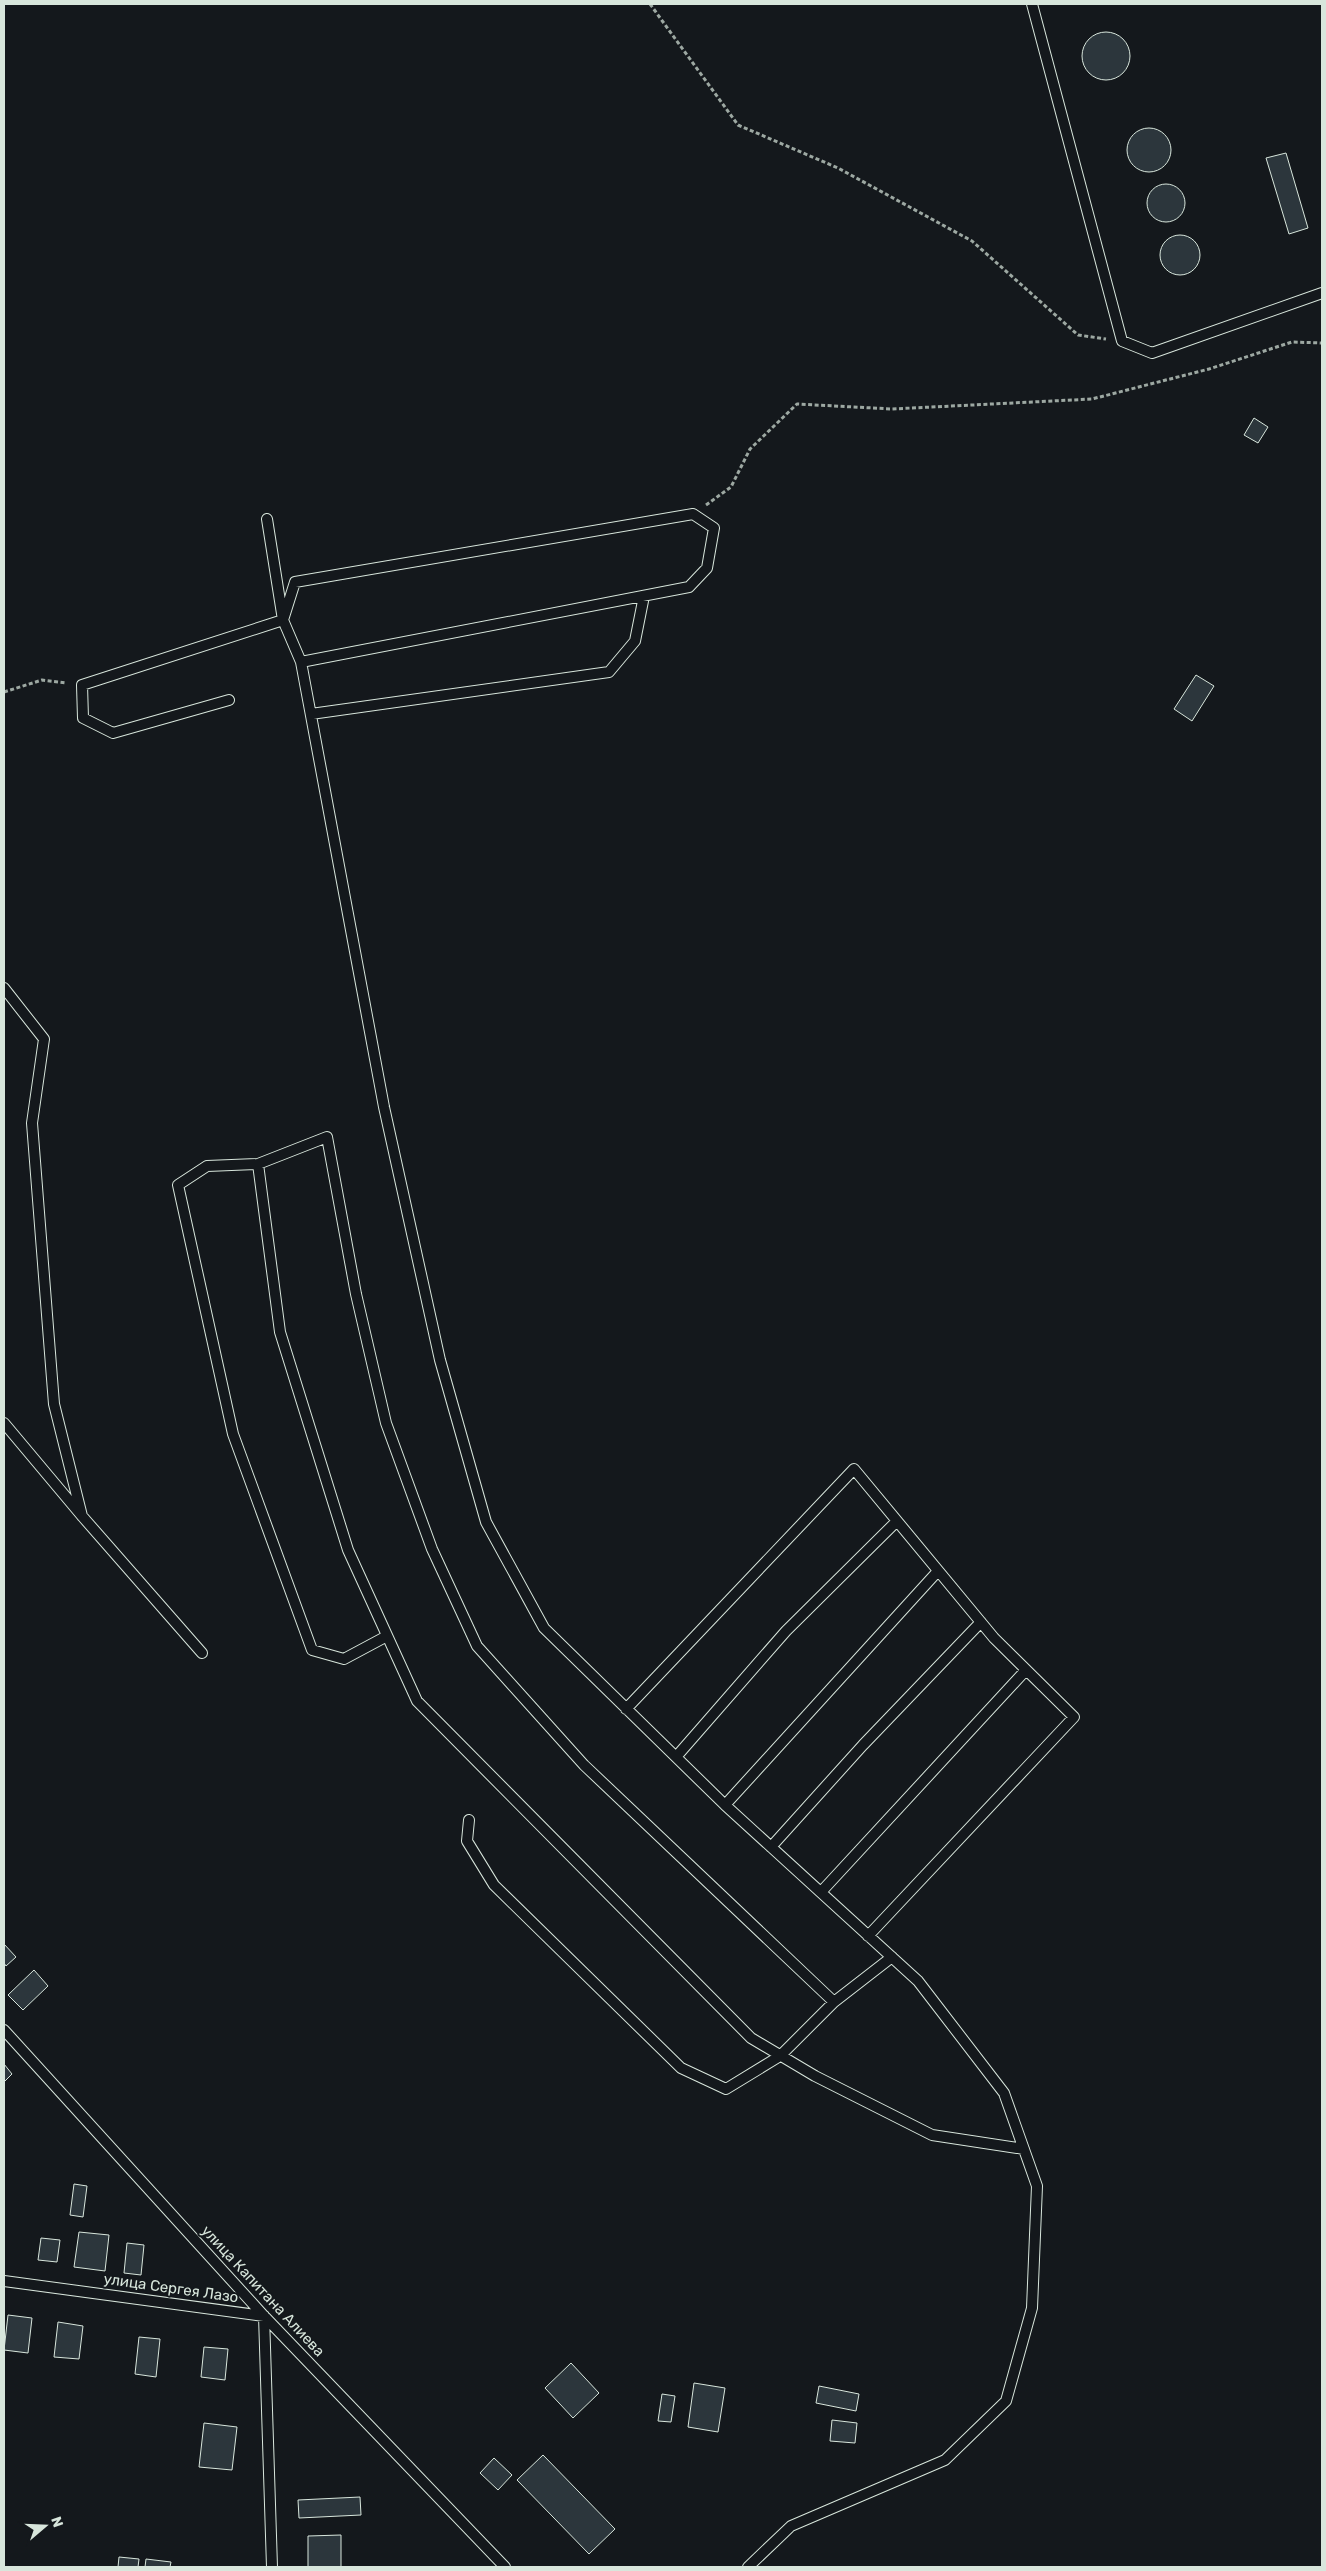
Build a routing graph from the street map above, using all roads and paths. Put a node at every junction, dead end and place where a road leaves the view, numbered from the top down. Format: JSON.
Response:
{"nodes":[{"id":1,"x":650,"y":4,"type":"edge"},
{"id":2,"x":1032,"y":4,"type":"edge"},
{"id":3,"x":1322,"y":293,"type":"edge"},
{"id":4,"x":1122,"y":342,"type":"junction"},
{"id":5,"x":1322,"y":343,"type":"edge"},
{"id":6,"x":693,"y":514,"type":"junction"},
{"id":7,"x":267,"y":519,"type":"dead end"},
{"id":8,"x":644,"y":596,"type":"junction"},
{"id":9,"x":283,"y":620,"type":"junction"},
{"id":10,"x":301,"y":662,"type":"junction"},
{"id":11,"x":82,"y":685,"type":"junction"},
{"id":12,"x":4,"y":692,"type":"edge"},
{"id":13,"x":229,"y":700,"type":"dead end"},
{"id":14,"x":311,"y":714,"type":"junction"},
{"id":15,"x":4,"y":988,"type":"edge"},
{"id":16,"x":258,"y":1164,"type":"junction"},
{"id":17,"x":4,"y":1423,"type":"edge"},
{"id":18,"x":82,"y":1516,"type":"junction"},
{"id":19,"x":897,"y":1521,"type":"junction"},
{"id":20,"x":938,"y":1571,"type":"junction"},
{"id":21,"x":980,"y":1622,"type":"junction"},
{"id":22,"x":387,"y":1636,"type":"junction"},
{"id":23,"x":202,"y":1653,"type":"dead end"},
{"id":24,"x":1026,"y":1670,"type":"junction"},
{"id":25,"x":626,"y":1708,"type":"junction"},
{"id":26,"x":676,"y":1757,"type":"junction"},
{"id":27,"x":725,"y":1805,"type":"junction"},
{"id":28,"x":469,"y":1820,"type":"dead end"},
{"id":29,"x":771,"y":1847,"type":"junction"},
{"id":30,"x":821,"y":1892,"type":"junction"},
{"id":31,"x":868,"y":1936,"type":"junction"},
{"id":32,"x":892,"y":1957,"type":"junction"},
{"id":33,"x":834,"y":2002,"type":"junction"},
{"id":34,"x":4,"y":2030,"type":"edge"},
{"id":35,"x":780,"y":2056,"type":"junction"},
{"id":36,"x":1024,"y":2149,"type":"junction"},
{"id":37,"x":4,"y":2281,"type":"edge"},
{"id":38,"x":264,"y":2316,"type":"junction"},
{"id":39,"x":272,"y":2567,"type":"edge"},
{"id":40,"x":505,"y":2567,"type":"edge"},
{"id":41,"x":748,"y":2567,"type":"edge"}],
"edges":[{"from":1,"to":4,"type":"path"},
{"from":2,"to":4,"type":"lane"},
{"from":3,"to":4,"type":"lane"},
{"from":5,"to":6,"type":"path"},
{"from":6,"to":8,"type":"lane"},
{"from":6,"to":9,"type":"lane"},
{"from":7,"to":9,"type":"lane"},
{"from":8,"to":10,"type":"lane"},
{"from":8,"to":14,"type":"lane"},
{"from":9,"to":10,"type":"lane"},
{"from":9,"to":11,"type":"lane"},
{"from":10,"to":14,"type":"lane"},
{"from":11,"to":12,"type":"path"},
{"from":11,"to":13,"type":"lane"},
{"from":14,"to":25,"type":"lane"},
{"from":15,"to":18,"type":"lane"},
{"from":16,"to":22,"type":"lane"},
{"from":16,"to":22,"type":"lane"},
{"from":16,"to":33,"type":"lane"},
{"from":17,"to":18,"type":"lane"},
{"from":18,"to":23,"type":"lane"},
{"from":19,"to":20,"type":"lane"},
{"from":19,"to":25,"type":"lane"},
{"from":19,"to":26,"type":"lane"},
{"from":20,"to":21,"type":"lane"},
{"from":20,"to":27,"type":"lane"},
{"from":21,"to":24,"type":"lane"},
{"from":21,"to":29,"type":"lane"},
{"from":22,"to":35,"type":"lane"},
{"from":24,"to":30,"type":"lane"},
{"from":24,"to":31,"type":"lane"},
{"from":25,"to":26,"type":"lane"},
{"from":26,"to":27,"type":"lane"},
{"from":27,"to":29,"type":"lane"},
{"from":28,"to":35,"type":"lane"},
{"from":29,"to":30,"type":"lane"},
{"from":30,"to":31,"type":"lane"},
{"from":31,"to":32,"type":"lane"},
{"from":32,"to":33,"type":"lane"},
{"from":32,"to":36,"type":"lane"},
{"from":33,"to":35,"type":"lane"},
{"from":34,"to":38,"type":"lane","name":"улица Капитана Алиева"},
{"from":35,"to":36,"type":"lane"},
{"from":36,"to":41,"type":"lane"},
{"from":37,"to":38,"type":"lane","name":"улица Сергея Лазо"},
{"from":38,"to":39,"type":"lane"},
{"from":38,"to":40,"type":"lane","name":"улица Капитана Алиева"}]}
